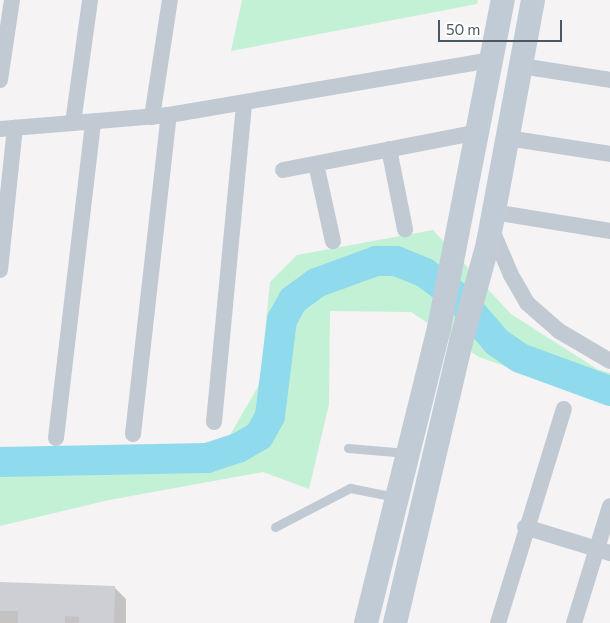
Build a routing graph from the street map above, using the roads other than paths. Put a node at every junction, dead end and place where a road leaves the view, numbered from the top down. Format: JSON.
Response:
{"nodes":[{"id":1,"x":12,"y":0,"type":"edge"},
{"id":2,"x":90,"y":0,"type":"edge"},
{"id":3,"x":170,"y":0,"type":"edge"},
{"id":4,"x":503,"y":0,"type":"edge"},
{"id":5,"x":533,"y":0,"type":"edge"},
{"id":6,"x":490,"y":60,"type":"junction"},
{"id":7,"x":521,"y":66,"type":"junction"},
{"id":8,"x":609,"y":75,"type":"edge"},
{"id":9,"x":0,"y":80,"type":"edge"},
{"id":10,"x":244,"y":104,"type":"junction"},
{"id":11,"x":169,"y":115,"type":"junction"},
{"id":12,"x":152,"y":117,"type":"junction"},
{"id":13,"x":93,"y":122,"type":"junction"},
{"id":14,"x":73,"y":123,"type":"junction"},
{"id":15,"x":8,"y":129,"type":"edge"},
{"id":16,"x":478,"y":132,"type":"junction"},
{"id":17,"x":507,"y":138,"type":"junction"},
{"id":18,"x":389,"y":149,"type":"junction"},
{"id":19,"x":610,"y":154,"type":"edge"},
{"id":20,"x":316,"y":164,"type":"junction"},
{"id":21,"x":283,"y":170,"type":"dead end"},
{"id":22,"x":491,"y":228,"type":"junction"},
{"id":23,"x":405,"y":230,"type":"dead end"},
{"id":24,"x":610,"y":231,"type":"edge"},
{"id":25,"x":333,"y":241,"type":"dead end"},
{"id":26,"x":0,"y":270,"type":"edge"},
{"id":27,"x":610,"y":361,"type":"edge"},
{"id":28,"x":564,"y":409,"type":"dead end"},
{"id":29,"x":214,"y":422,"type":"dead end"},
{"id":30,"x":132,"y":434,"type":"dead end"},
{"id":31,"x":56,"y":438,"type":"dead end"},
{"id":32,"x":348,"y":448,"type":"dead end"},
{"id":33,"x":411,"y":453,"type":"junction"},
{"id":34,"x":399,"y":498,"type":"junction"},
{"id":35,"x":610,"y":506,"type":"edge"},
{"id":36,"x":275,"y":527,"type":"dead end"},
{"id":37,"x":525,"y":527,"type":"junction"},
{"id":38,"x":603,"y":552,"type":"edge"},
{"id":39,"x":366,"y":623,"type":"edge"},
{"id":40,"x":394,"y":623,"type":"edge"},
{"id":41,"x":498,"y":623,"type":"edge"},
{"id":42,"x":574,"y":623,"type":"edge"}],
"edges":[{"from":1,"to":9,"type":"street"},
{"from":2,"to":14,"type":"street"},
{"from":3,"to":12,"type":"street"},
{"from":4,"to":6,"type":"street"},
{"from":5,"to":7,"type":"street"},
{"from":6,"to":10,"type":"street"},
{"from":6,"to":16,"type":"street"},
{"from":7,"to":8,"type":"street"},
{"from":7,"to":17,"type":"street"},
{"from":10,"to":11,"type":"street"},
{"from":10,"to":29,"type":"street"},
{"from":11,"to":12,"type":"street"},
{"from":11,"to":30,"type":"street"},
{"from":12,"to":13,"type":"street"},
{"from":13,"to":14,"type":"street"},
{"from":13,"to":31,"type":"street"},
{"from":14,"to":15,"type":"street"},
{"from":15,"to":26,"type":"street"},
{"from":16,"to":18,"type":"street"},
{"from":16,"to":33,"type":"street"},
{"from":17,"to":19,"type":"street"},
{"from":17,"to":22,"type":"street"},
{"from":18,"to":20,"type":"street"},
{"from":18,"to":23,"type":"street"},
{"from":20,"to":21,"type":"street"},
{"from":20,"to":25,"type":"street"},
{"from":22,"to":24,"type":"street"},
{"from":22,"to":27,"type":"street"},
{"from":22,"to":40,"type":"street"},
{"from":28,"to":37,"type":"street"},
{"from":32,"to":33,"type":"lane"},
{"from":33,"to":34,"type":"street"},
{"from":34,"to":36,"type":"lane"},
{"from":34,"to":39,"type":"street"},
{"from":35,"to":38,"type":"street"},
{"from":37,"to":38,"type":"street"},
{"from":37,"to":41,"type":"street"},
{"from":38,"to":42,"type":"street"}]}
